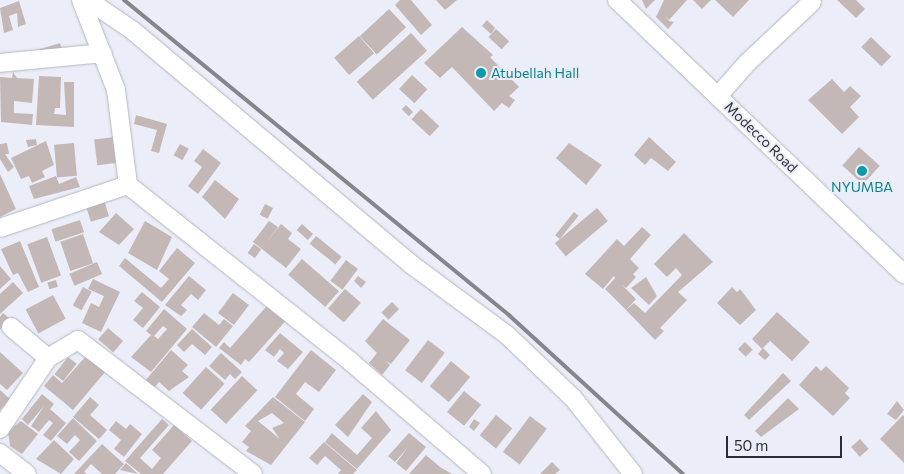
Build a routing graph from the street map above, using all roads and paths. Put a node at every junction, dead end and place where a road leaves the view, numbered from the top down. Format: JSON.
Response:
{"nodes":[{"id":1,"x":81,"y":0,"type":"edge"},
{"id":2,"x":88,"y":0,"type":"edge"},
{"id":3,"x":617,"y":0,"type":"edge"},
{"id":4,"x":812,"y":2,"type":"dead end"},
{"id":5,"x":104,"y":53,"type":"junction"},
{"id":6,"x":0,"y":63,"type":"edge"},
{"id":7,"x":718,"y":96,"type":"junction"},
{"id":8,"x":128,"y":186,"type":"junction"},
{"id":9,"x":0,"y":228,"type":"edge"},
{"id":10,"x":904,"y":274,"type":"edge"},
{"id":11,"x":11,"y":327,"type":"dead end"},
{"id":12,"x":48,"y":358,"type":"junction"},
{"id":13,"x":0,"y":429,"type":"edge"},
{"id":14,"x":0,"y":453,"type":"edge"},
{"id":15,"x":27,"y":474,"type":"edge"},
{"id":16,"x":253,"y":474,"type":"edge"},
{"id":17,"x":482,"y":474,"type":"edge"},
{"id":18,"x":633,"y":474,"type":"edge"}],
"edges":[{"from":1,"to":5,"type":"street"},
{"from":2,"to":18,"type":"street"},
{"from":3,"to":7,"type":"street","name":"Modecco Road"},
{"from":4,"to":7,"type":"street"},
{"from":5,"to":6,"type":"street"},
{"from":5,"to":8,"type":"street"},
{"from":7,"to":10,"type":"street","name":"Modecco Road"},
{"from":8,"to":9,"type":"street"},
{"from":8,"to":17,"type":"street"},
{"from":11,"to":12,"type":"street"},
{"from":12,"to":13,"type":"street"},
{"from":12,"to":16,"type":"street"},
{"from":14,"to":15,"type":"street"}]}
